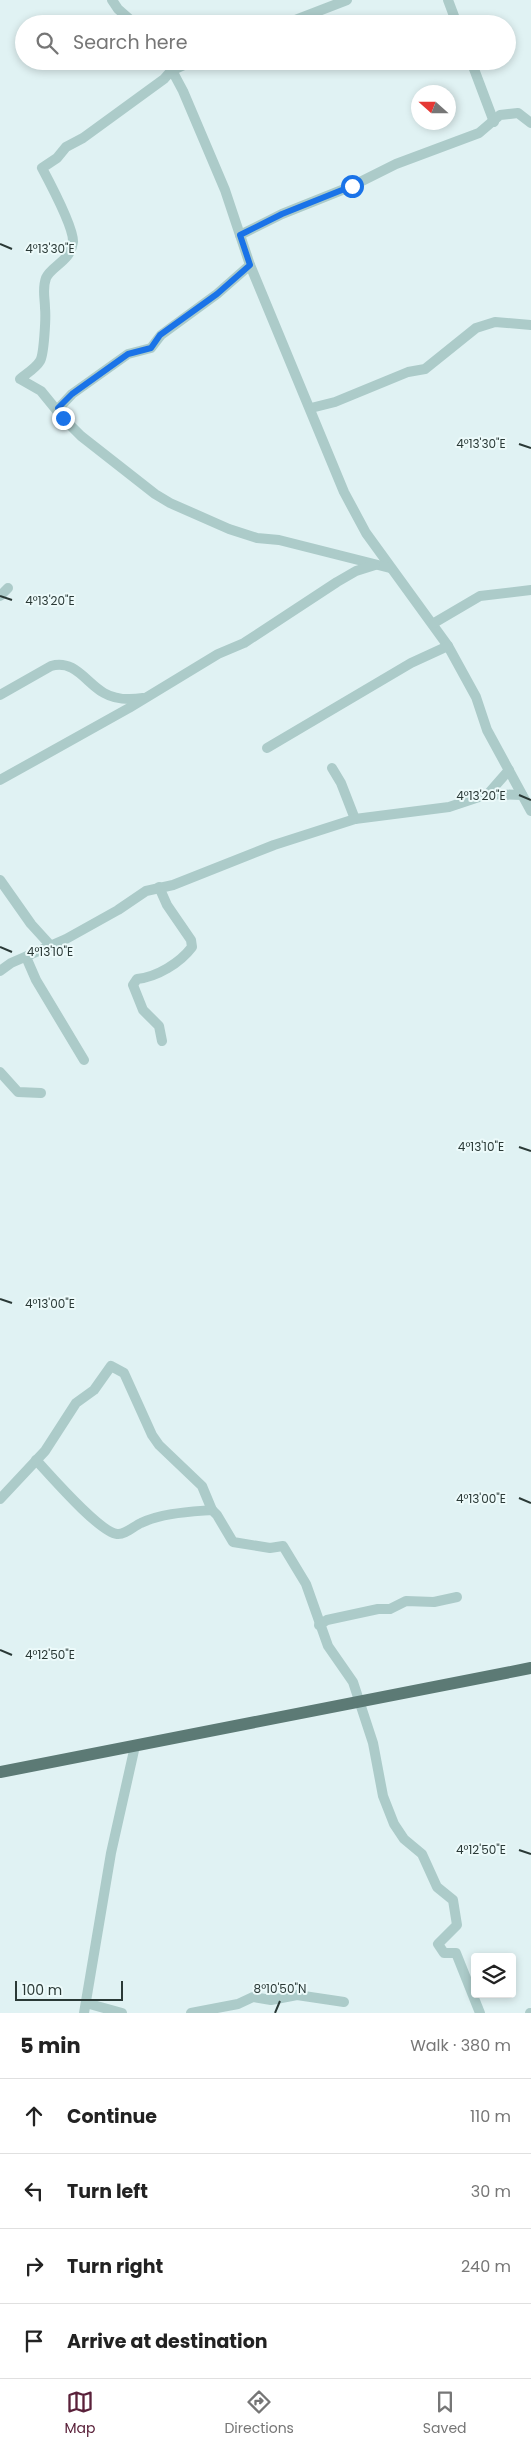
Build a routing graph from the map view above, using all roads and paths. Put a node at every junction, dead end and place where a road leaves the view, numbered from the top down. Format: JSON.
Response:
{"nodes":[{"id":1,"x":112,"y":0,"type":"edge"},
{"id":2,"x":347,"y":0,"type":"edge"},
{"id":3,"x":448,"y":0,"type":"edge"},
{"id":4,"x":125,"y":15,"type":"edge"},
{"id":5,"x":308,"y":15,"type":"edge"},
{"id":6,"x":454,"y":15,"type":"edge"},
{"id":7,"x":168,"y":70,"type":"edge"},
{"id":8,"x":171,"y":70,"type":"edge"},
{"id":9,"x":474,"y":70,"type":"edge"},
{"id":10,"x":494,"y":122,"type":"junction"},
{"id":11,"x":531,"y":123,"type":"edge"},
{"id":12,"x":240,"y":235,"type":"junction"},
{"id":13,"x":250,"y":265,"type":"junction"},
{"id":14,"x":531,"y":325,"type":"edge"},
{"id":15,"x":58,"y":408,"type":"junction"},
{"id":16,"x":311,"y":408,"type":"junction"},
{"id":17,"x":375,"y":565,"type":"junction"},
{"id":18,"x":390,"y":568,"type":"junction"},
{"id":19,"x":531,"y":590,"type":"edge"},
{"id":20,"x":434,"y":623,"type":"junction"},
{"id":21,"x":448,"y":646,"type":"junction"},
{"id":22,"x":0,"y":695,"type":"edge"},
{"id":23,"x":144,"y":698,"type":"junction"},
{"id":24,"x":267,"y":748,"type":"dead end"},
{"id":25,"x":332,"y":768,"type":"dead end"},
{"id":26,"x":509,"y":770,"type":"junction"},
{"id":27,"x":0,"y":780,"type":"edge"},
{"id":28,"x":488,"y":794,"type":"junction"},
{"id":29,"x":522,"y":796,"type":"junction"},
{"id":30,"x":531,"y":811,"type":"edge"},
{"id":31,"x":355,"y":818,"type":"junction"},
{"id":32,"x":0,"y":880,"type":"edge"},
{"id":33,"x":159,"y":887,"type":"junction"},
{"id":34,"x":51,"y":946,"type":"junction"},
{"id":35,"x":26,"y":957,"type":"junction"},
{"id":36,"x":0,"y":971,"type":"edge"},
{"id":37,"x":162,"y":1041,"type":"dead end"},
{"id":38,"x":84,"y":1060,"type":"dead end"},
{"id":39,"x":0,"y":1072,"type":"edge"},
{"id":40,"x":41,"y":1093,"type":"dead end"},
{"id":41,"x":36,"y":1460,"type":"junction"},
{"id":42,"x":0,"y":1499,"type":"edge"},
{"id":43,"x":212,"y":1510,"type":"junction"},
{"id":44,"x":457,"y":1597,"type":"dead end"},
{"id":45,"x":319,"y":1626,"type":"junction"},
{"id":46,"x":531,"y":1668,"type":"edge"},
{"id":47,"x":360,"y":1702,"type":"junction"},
{"id":48,"x":135,"y":1746,"type":"junction"},
{"id":49,"x":0,"y":1772,"type":"edge"},
{"id":50,"x":344,"y":2002,"type":"dead end"},
{"id":51,"x":85,"y":2008,"type":"edge"},
{"id":52,"x":122,"y":2013,"type":"edge"},
{"id":53,"x":191,"y":2013,"type":"edge"},
{"id":54,"x":480,"y":2013,"type":"edge"}],
"edges":[{"from":1,"to":4,"type":"street"},
{"from":2,"to":5,"type":"street"},
{"from":3,"to":6,"type":"street"},
{"from":7,"to":15,"type":"street"},
{"from":8,"to":12,"type":"street"},
{"from":9,"to":10,"type":"street"},
{"from":10,"to":11,"type":"street"},
{"from":10,"to":12,"type":"street"},
{"from":12,"to":13,"type":"street"},
{"from":13,"to":15,"type":"street"},
{"from":13,"to":16,"type":"street"},
{"from":14,"to":16,"type":"street"},
{"from":15,"to":17,"type":"street"},
{"from":16,"to":18,"type":"street"},
{"from":17,"to":18,"type":"street"},
{"from":17,"to":23,"type":"street"},
{"from":18,"to":20,"type":"street"},
{"from":19,"to":20,"type":"street"},
{"from":20,"to":21,"type":"street"},
{"from":21,"to":24,"type":"street"},
{"from":21,"to":26,"type":"street"},
{"from":22,"to":23,"type":"street"},
{"from":23,"to":27,"type":"street"},
{"from":25,"to":31,"type":"street"},
{"from":26,"to":28,"type":"street"},
{"from":26,"to":29,"type":"street"},
{"from":28,"to":29,"type":"street"},
{"from":28,"to":31,"type":"street"},
{"from":29,"to":30,"type":"street"},
{"from":31,"to":33,"type":"street"},
{"from":32,"to":34,"type":"street"},
{"from":33,"to":34,"type":"street"},
{"from":33,"to":37,"type":"street"},
{"from":34,"to":35,"type":"street"},
{"from":35,"to":36,"type":"street"},
{"from":35,"to":38,"type":"street"},
{"from":39,"to":40,"type":"street"},
{"from":41,"to":42,"type":"street"},
{"from":41,"to":43,"type":"street"},
{"from":41,"to":43,"type":"street"},
{"from":43,"to":45,"type":"street"},
{"from":44,"to":45,"type":"street"},
{"from":45,"to":47,"type":"street"},
{"from":46,"to":47,"type":"main road"},
{"from":47,"to":48,"type":"main road"},
{"from":47,"to":54,"type":"street"},
{"from":48,"to":49,"type":"main road"},
{"from":48,"to":51,"type":"street"},
{"from":50,"to":53,"type":"street"},
{"from":51,"to":52,"type":"street"}]}
